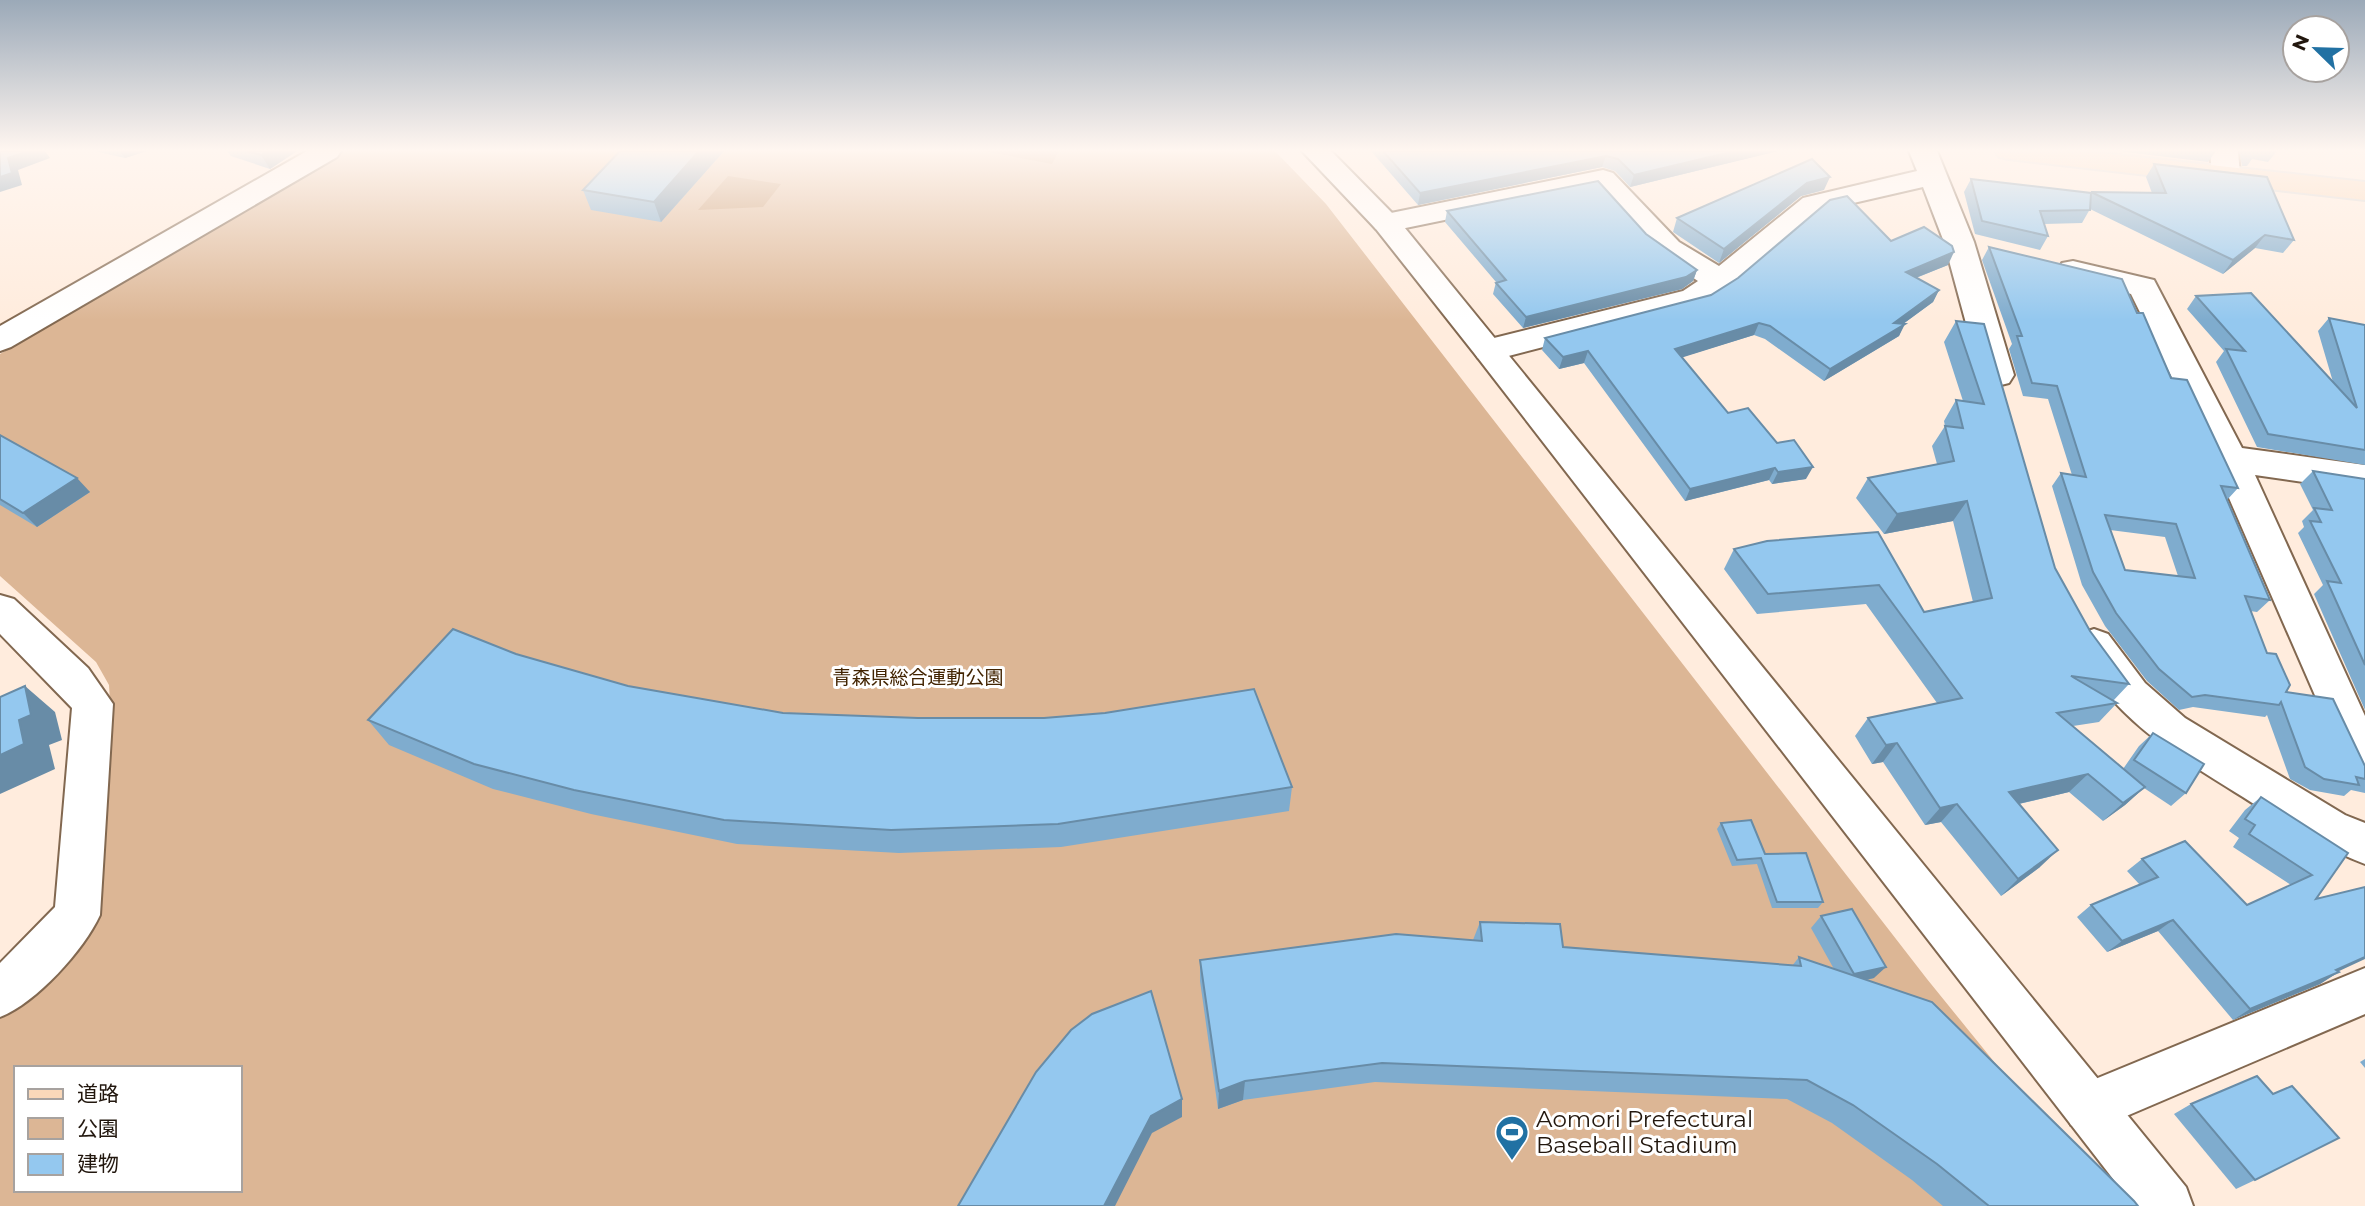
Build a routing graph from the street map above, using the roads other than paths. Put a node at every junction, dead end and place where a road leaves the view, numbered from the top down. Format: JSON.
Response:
{"nodes":[{"id":1,"x":230,"y":207,"type":"edge"},
{"id":2,"x":1371,"y":207,"type":"edge"},
{"id":3,"x":1464,"y":207,"type":"edge"},
{"id":4,"x":1630,"y":207,"type":"edge"},
{"id":5,"x":1808,"y":207,"type":"edge"},
{"id":6,"x":1945,"y":207,"type":"edge"},
{"id":7,"x":1386,"y":223,"type":"junction"},
{"id":8,"x":1959,"y":242,"type":"junction"},
{"id":9,"x":1998,"y":251,"type":"edge"},
{"id":10,"x":2051,"y":264,"type":"edge"},
{"id":11,"x":1720,"y":281,"type":"junction"},
{"id":12,"x":0,"y":340,"type":"edge"},
{"id":13,"x":1489,"y":350,"type":"junction"},
{"id":14,"x":2006,"y":408,"type":"edge"},
{"id":15,"x":2230,"y":459,"type":"junction"},
{"id":16,"x":2365,"y":478,"type":"edge"},
{"id":17,"x":0,"y":610,"type":"edge"},
{"id":18,"x":2078,"y":618,"type":"edge"},
{"id":19,"x":2365,"y":762,"type":"edge"},
{"id":20,"x":2365,"y":844,"type":"edge"},
{"id":21,"x":2365,"y":990,"type":"edge"},
{"id":22,"x":0,"y":994,"type":"edge"},
{"id":23,"x":2089,"y":1107,"type":"junction"},
{"id":24,"x":2167,"y":1206,"type":"edge"}],
"edges":[{"from":1,"to":12,"type":"street"},
{"from":2,"to":7,"type":"street"},
{"from":3,"to":7,"type":"street"},
{"from":4,"to":11,"type":"street"},
{"from":5,"to":11,"type":"street"},
{"from":6,"to":8,"type":"street"},
{"from":7,"to":13,"type":"street"},
{"from":8,"to":9,"type":"street"},
{"from":8,"to":14,"type":"street"},
{"from":10,"to":15,"type":"street"},
{"from":11,"to":13,"type":"street"},
{"from":13,"to":23,"type":"street"},
{"from":15,"to":16,"type":"street"},
{"from":15,"to":19,"type":"street"},
{"from":17,"to":22,"type":"street"},
{"from":18,"to":20,"type":"street"},
{"from":21,"to":23,"type":"street"},
{"from":23,"to":24,"type":"street"}]}
